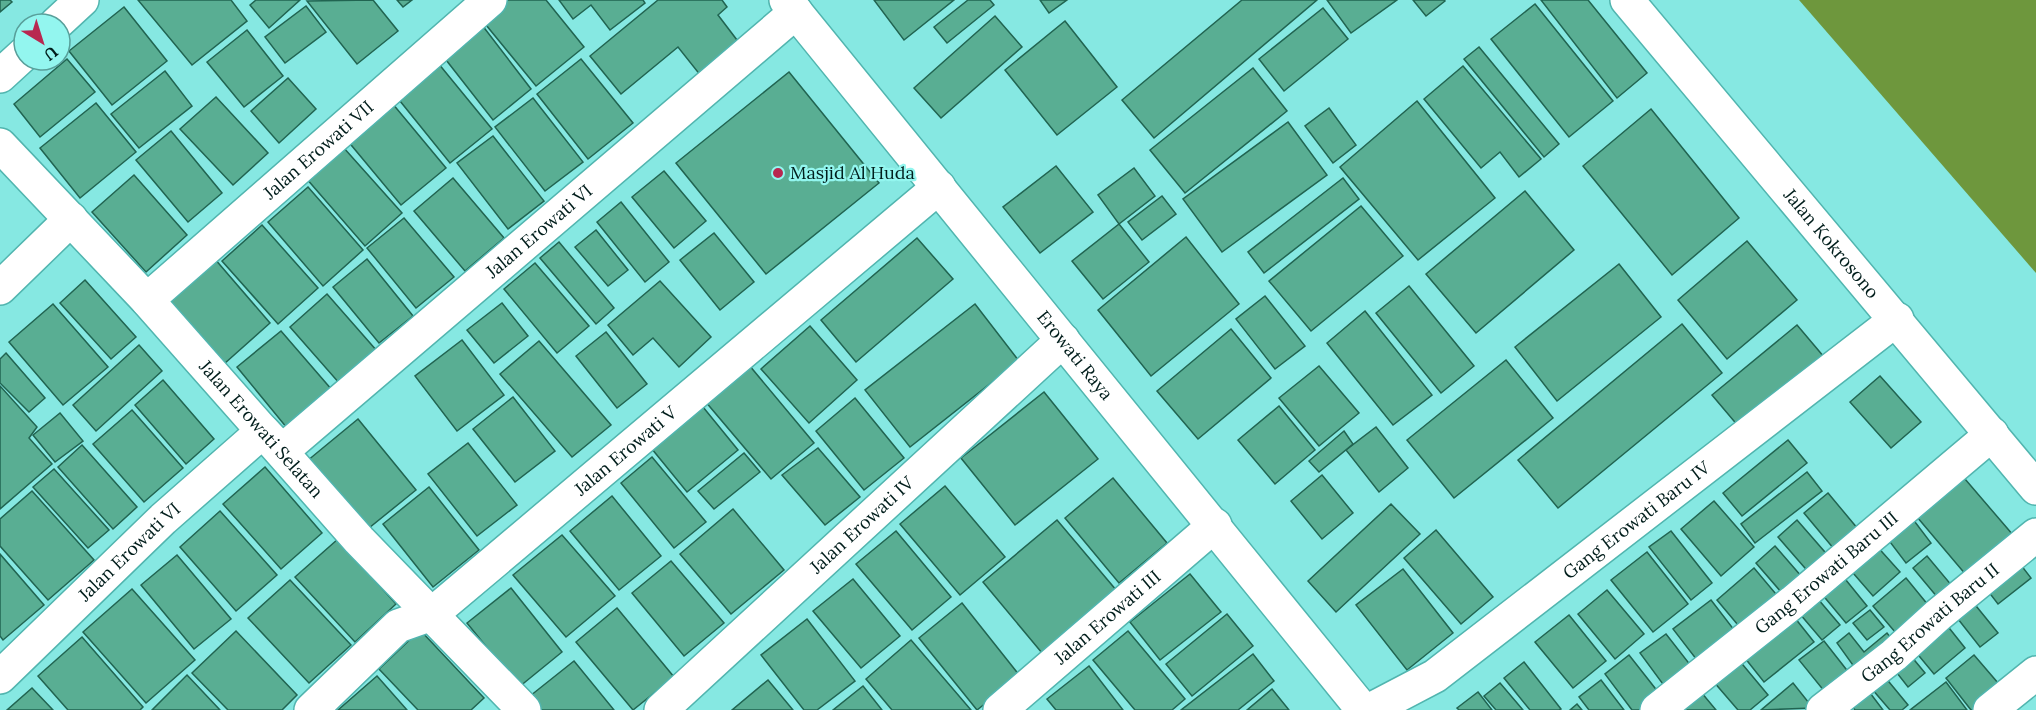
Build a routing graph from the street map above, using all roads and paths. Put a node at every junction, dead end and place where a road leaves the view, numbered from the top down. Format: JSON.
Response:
{"nodes":[{"id":1,"x":82,"y":0,"type":"edge"},
{"id":2,"x":490,"y":0,"type":"edge"},
{"id":3,"x":1627,"y":0,"type":"edge"},
{"id":4,"x":791,"y":6,"type":"edge"},
{"id":5,"x":69,"y":12,"type":"edge"},
{"id":6,"x":12,"y":65,"type":"edge"},
{"id":7,"x":0,"y":76,"type":"edge"},
{"id":8,"x":0,"y":146,"type":"edge"},
{"id":9,"x":939,"y":187,"type":"junction"},
{"id":10,"x":71,"y":219,"type":"junction"},
{"id":11,"x":0,"y":288,"type":"edge"},
{"id":12,"x":147,"y":300,"type":"junction"},
{"id":13,"x":1897,"y":319,"type":"junction"},
{"id":14,"x":1063,"y":340,"type":"junction"},
{"id":15,"x":1992,"y":434,"type":"junction"},
{"id":16,"x":273,"y":441,"type":"junction"},
{"id":17,"x":2036,"y":488,"type":"edge"},
{"id":18,"x":1215,"y":525,"type":"junction"},
{"id":19,"x":2036,"y":535,"type":"edge"},
{"id":20,"x":432,"y":614,"type":"junction"},
{"id":21,"x":2036,"y":673,"type":"edge"},
{"id":22,"x":0,"y":677,"type":"edge"},
{"id":23,"x":311,"y":710,"type":"edge"},
{"id":24,"x":524,"y":710,"type":"edge"},
{"id":25,"x":662,"y":710,"type":"edge"},
{"id":26,"x":1000,"y":710,"type":"edge"},
{"id":27,"x":1364,"y":710,"type":"edge"},
{"id":28,"x":1370,"y":710,"type":"edge"},
{"id":29,"x":1657,"y":710,"type":"edge"},
{"id":30,"x":1823,"y":710,"type":"edge"},
{"id":31,"x":1990,"y":710,"type":"edge"}],
"edges":[{"from":1,"to":5,"type":"street"},
{"from":2,"to":12,"type":"street","name":"Jalan Erowati VII"},
{"from":3,"to":13,"type":"street","name":"Jalan Kokrosono"},
{"from":4,"to":9,"type":"street","name":"Erowati Raya"},
{"from":4,"to":16,"type":"street","name":"Jalan Erowati VI"},
{"from":6,"to":7,"type":"street"},
{"from":8,"to":10,"type":"street","name":"Jalan Erowati Selatan"},
{"from":9,"to":14,"type":"street","name":"Erowati Raya"},
{"from":9,"to":20,"type":"street","name":"Jalan Erowati V"},
{"from":10,"to":11,"type":"street"},
{"from":10,"to":12,"type":"street","name":"Jalan Erowati Selatan"},
{"from":12,"to":16,"type":"street","name":"Jalan Erowati Selatan"},
{"from":13,"to":15,"type":"street","name":"Jalan Kokrosono"},
{"from":13,"to":28,"type":"street","name":"Gang Erowati Baru IV"},
{"from":14,"to":18,"type":"street","name":"Erowati Raya"},
{"from":14,"to":25,"type":"street","name":"Jalan Erowati IV"},
{"from":15,"to":17,"type":"street","name":"Jalan Kokrosono"},
{"from":15,"to":29,"type":"street","name":"Gang Erowati Baru III"},
{"from":16,"to":20,"type":"street","name":"Jalan Erowati Selatan"},
{"from":16,"to":22,"type":"street","name":"Jalan Erowati VI"},
{"from":18,"to":26,"type":"street","name":"Jalan Erowati III"},
{"from":18,"to":27,"type":"street","name":"Erowati Raya"},
{"from":19,"to":30,"type":"street","name":"Gang Erowati Baru II"},
{"from":20,"to":23,"type":"street","name":"Jalan Erowati V"},
{"from":20,"to":24,"type":"street","name":"Jalan Erowati Selatan"},
{"from":21,"to":31,"type":"street"}]}
